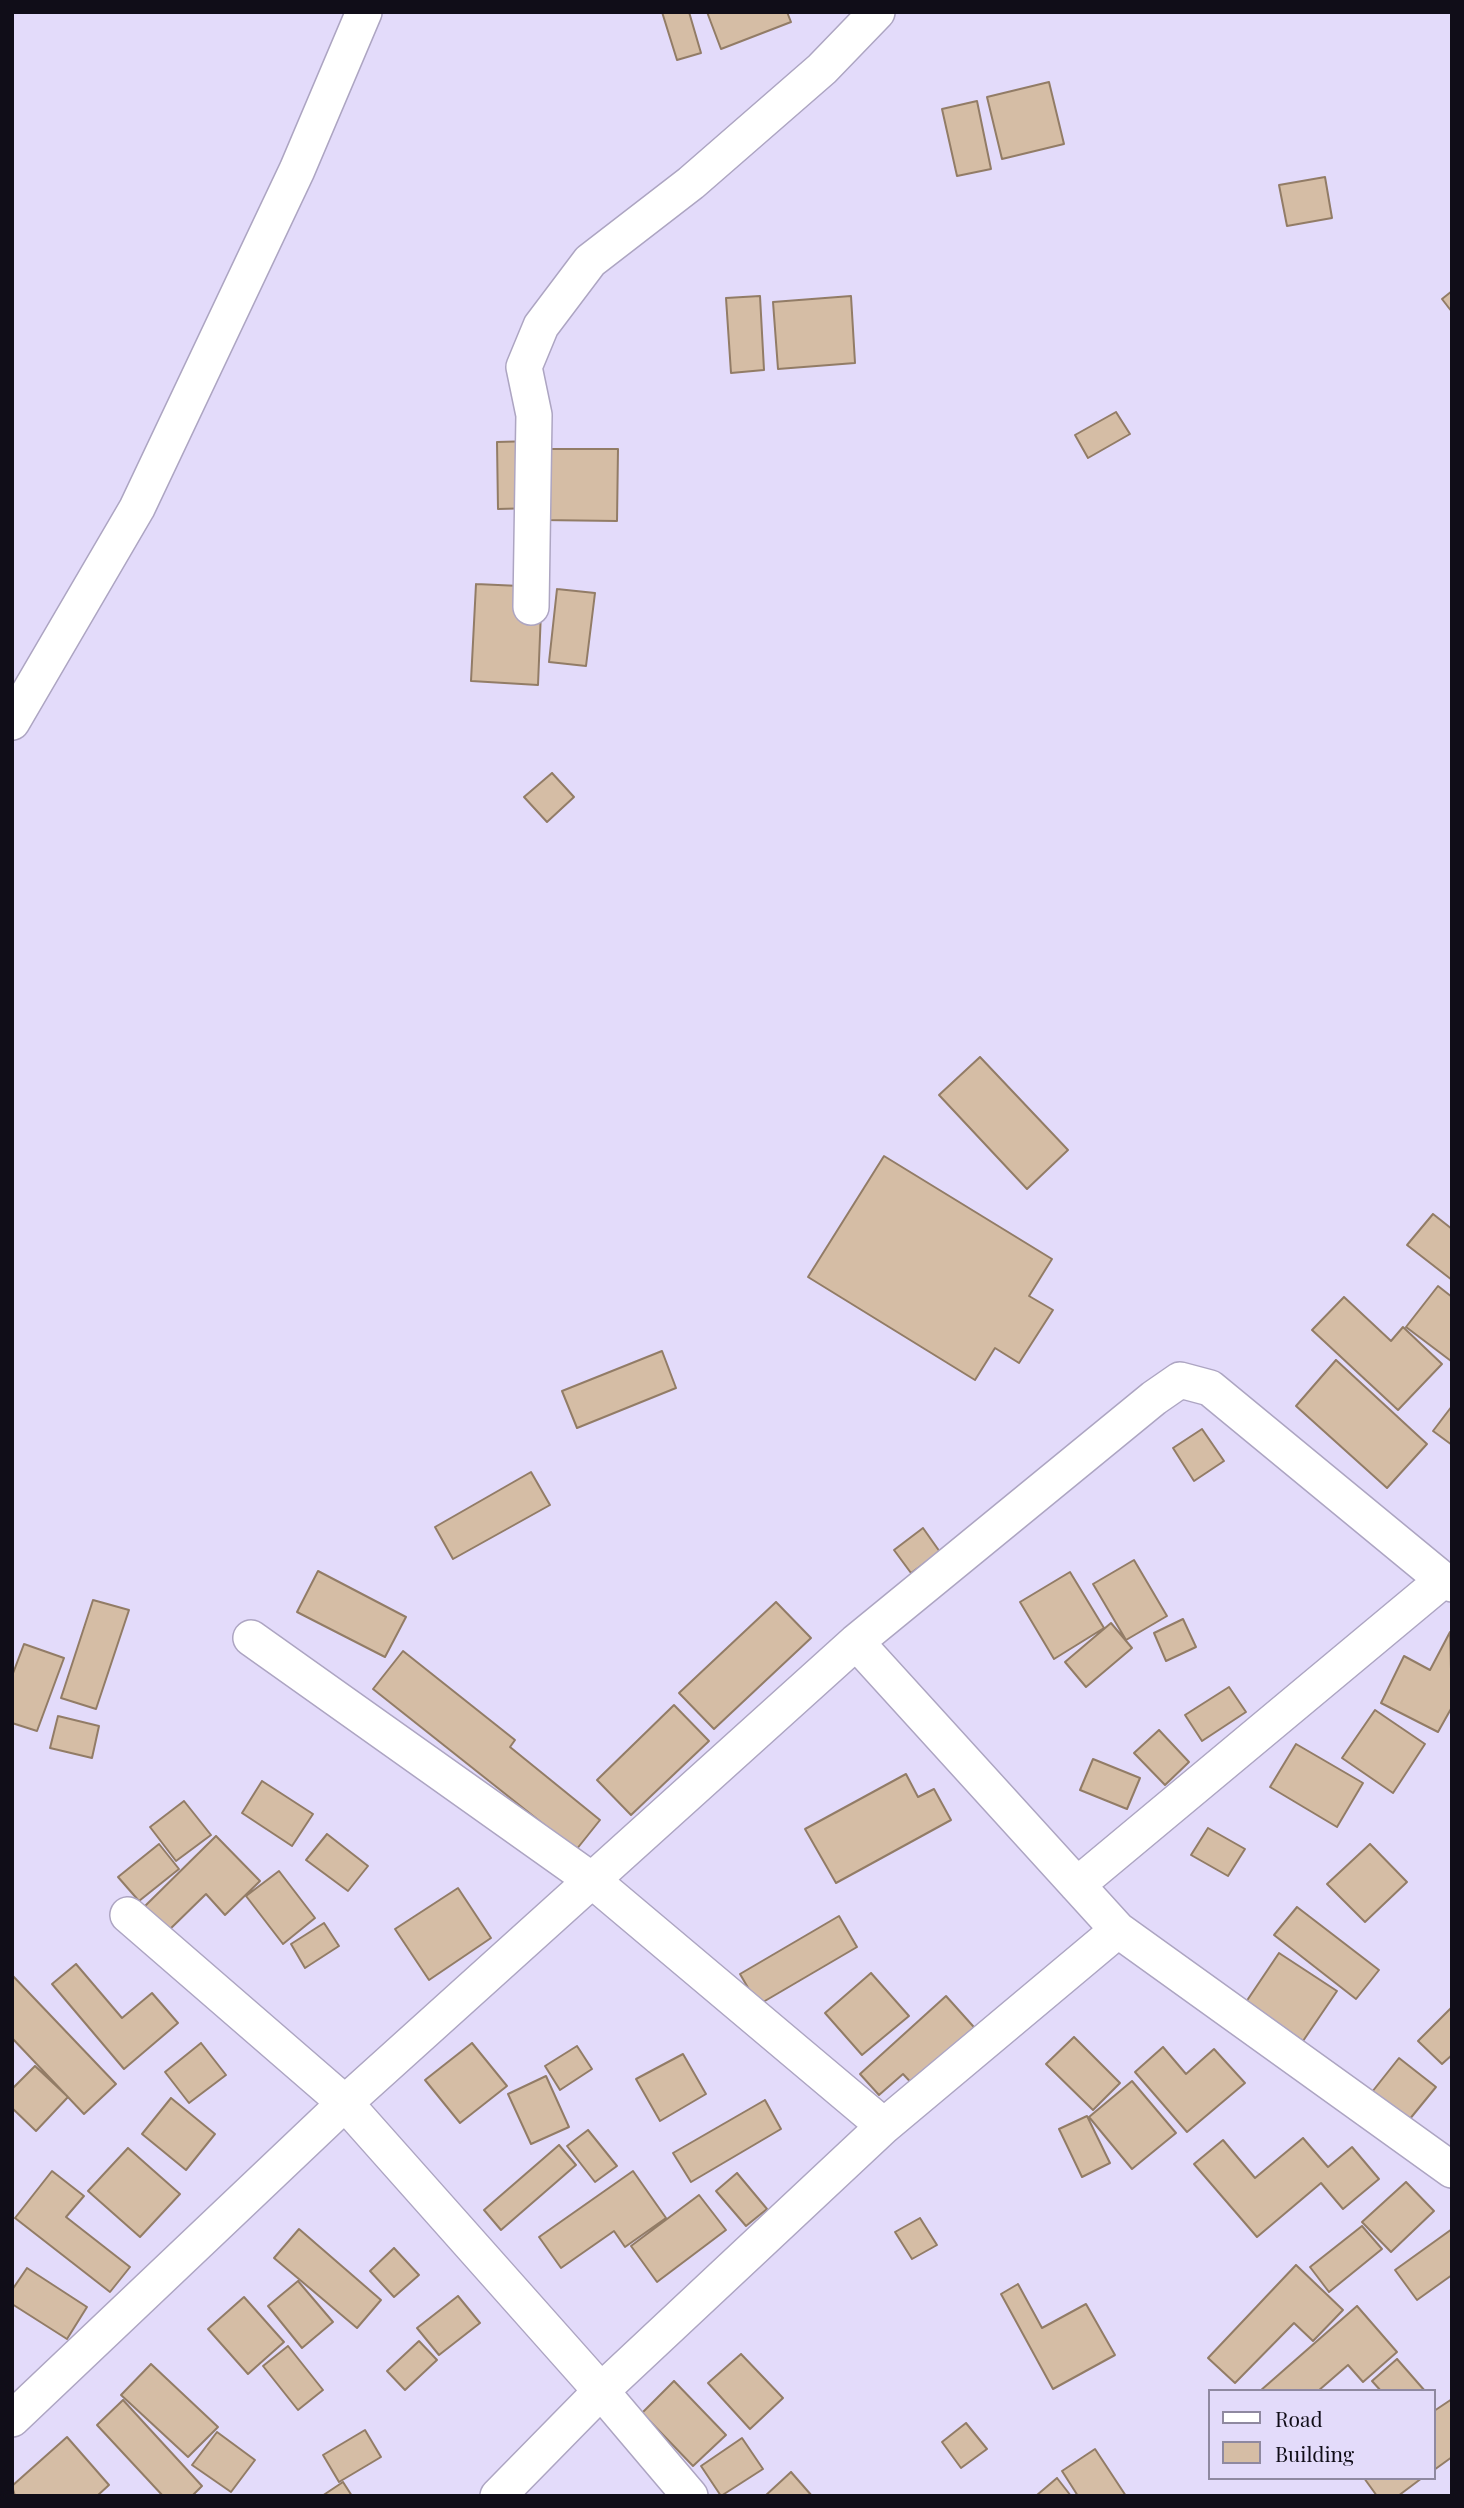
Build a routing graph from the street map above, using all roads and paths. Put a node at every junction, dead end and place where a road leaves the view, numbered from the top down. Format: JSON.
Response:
{"nodes":[{"id":1,"x":364,"y":12,"type":"edge"},
{"id":2,"x":877,"y":12,"type":"edge"},
{"id":3,"x":531,"y":607,"type":"dead end"},
{"id":4,"x":12,"y":722,"type":"edge"},
{"id":5,"x":1447,"y":1582,"type":"edge"},
{"id":6,"x":251,"y":1638,"type":"dead end"},
{"id":7,"x":856,"y":1642,"type":"junction"},
{"id":8,"x":593,"y":1881,"type":"junction"},
{"id":9,"x":1077,"y":1885,"type":"junction"},
{"id":10,"x":128,"y":1915,"type":"dead end"},
{"id":11,"x":1118,"y":1930,"type":"junction"},
{"id":12,"x":345,"y":2103,"type":"junction"},
{"id":13,"x":884,"y":2126,"type":"junction"},
{"id":14,"x":1452,"y":2170,"type":"edge"},
{"id":15,"x":601,"y":2391,"type":"junction"},
{"id":16,"x":12,"y":2419,"type":"edge"},
{"id":17,"x":498,"y":2496,"type":"edge"},
{"id":18,"x":690,"y":2496,"type":"edge"}],
"edges":[{"from":1,"to":4,"type":"street"},
{"from":2,"to":3,"type":"street"},
{"from":5,"to":7,"type":"street"},
{"from":5,"to":9,"type":"street"},
{"from":6,"to":8,"type":"street"},
{"from":7,"to":8,"type":"street"},
{"from":7,"to":9,"type":"street"},
{"from":8,"to":12,"type":"street"},
{"from":8,"to":13,"type":"street"},
{"from":9,"to":11,"type":"street"},
{"from":10,"to":12,"type":"street"},
{"from":11,"to":13,"type":"street"},
{"from":11,"to":14,"type":"street"},
{"from":12,"to":15,"type":"street"},
{"from":12,"to":16,"type":"street"},
{"from":13,"to":15,"type":"street"},
{"from":15,"to":17,"type":"street"},
{"from":15,"to":18,"type":"street"}]}
